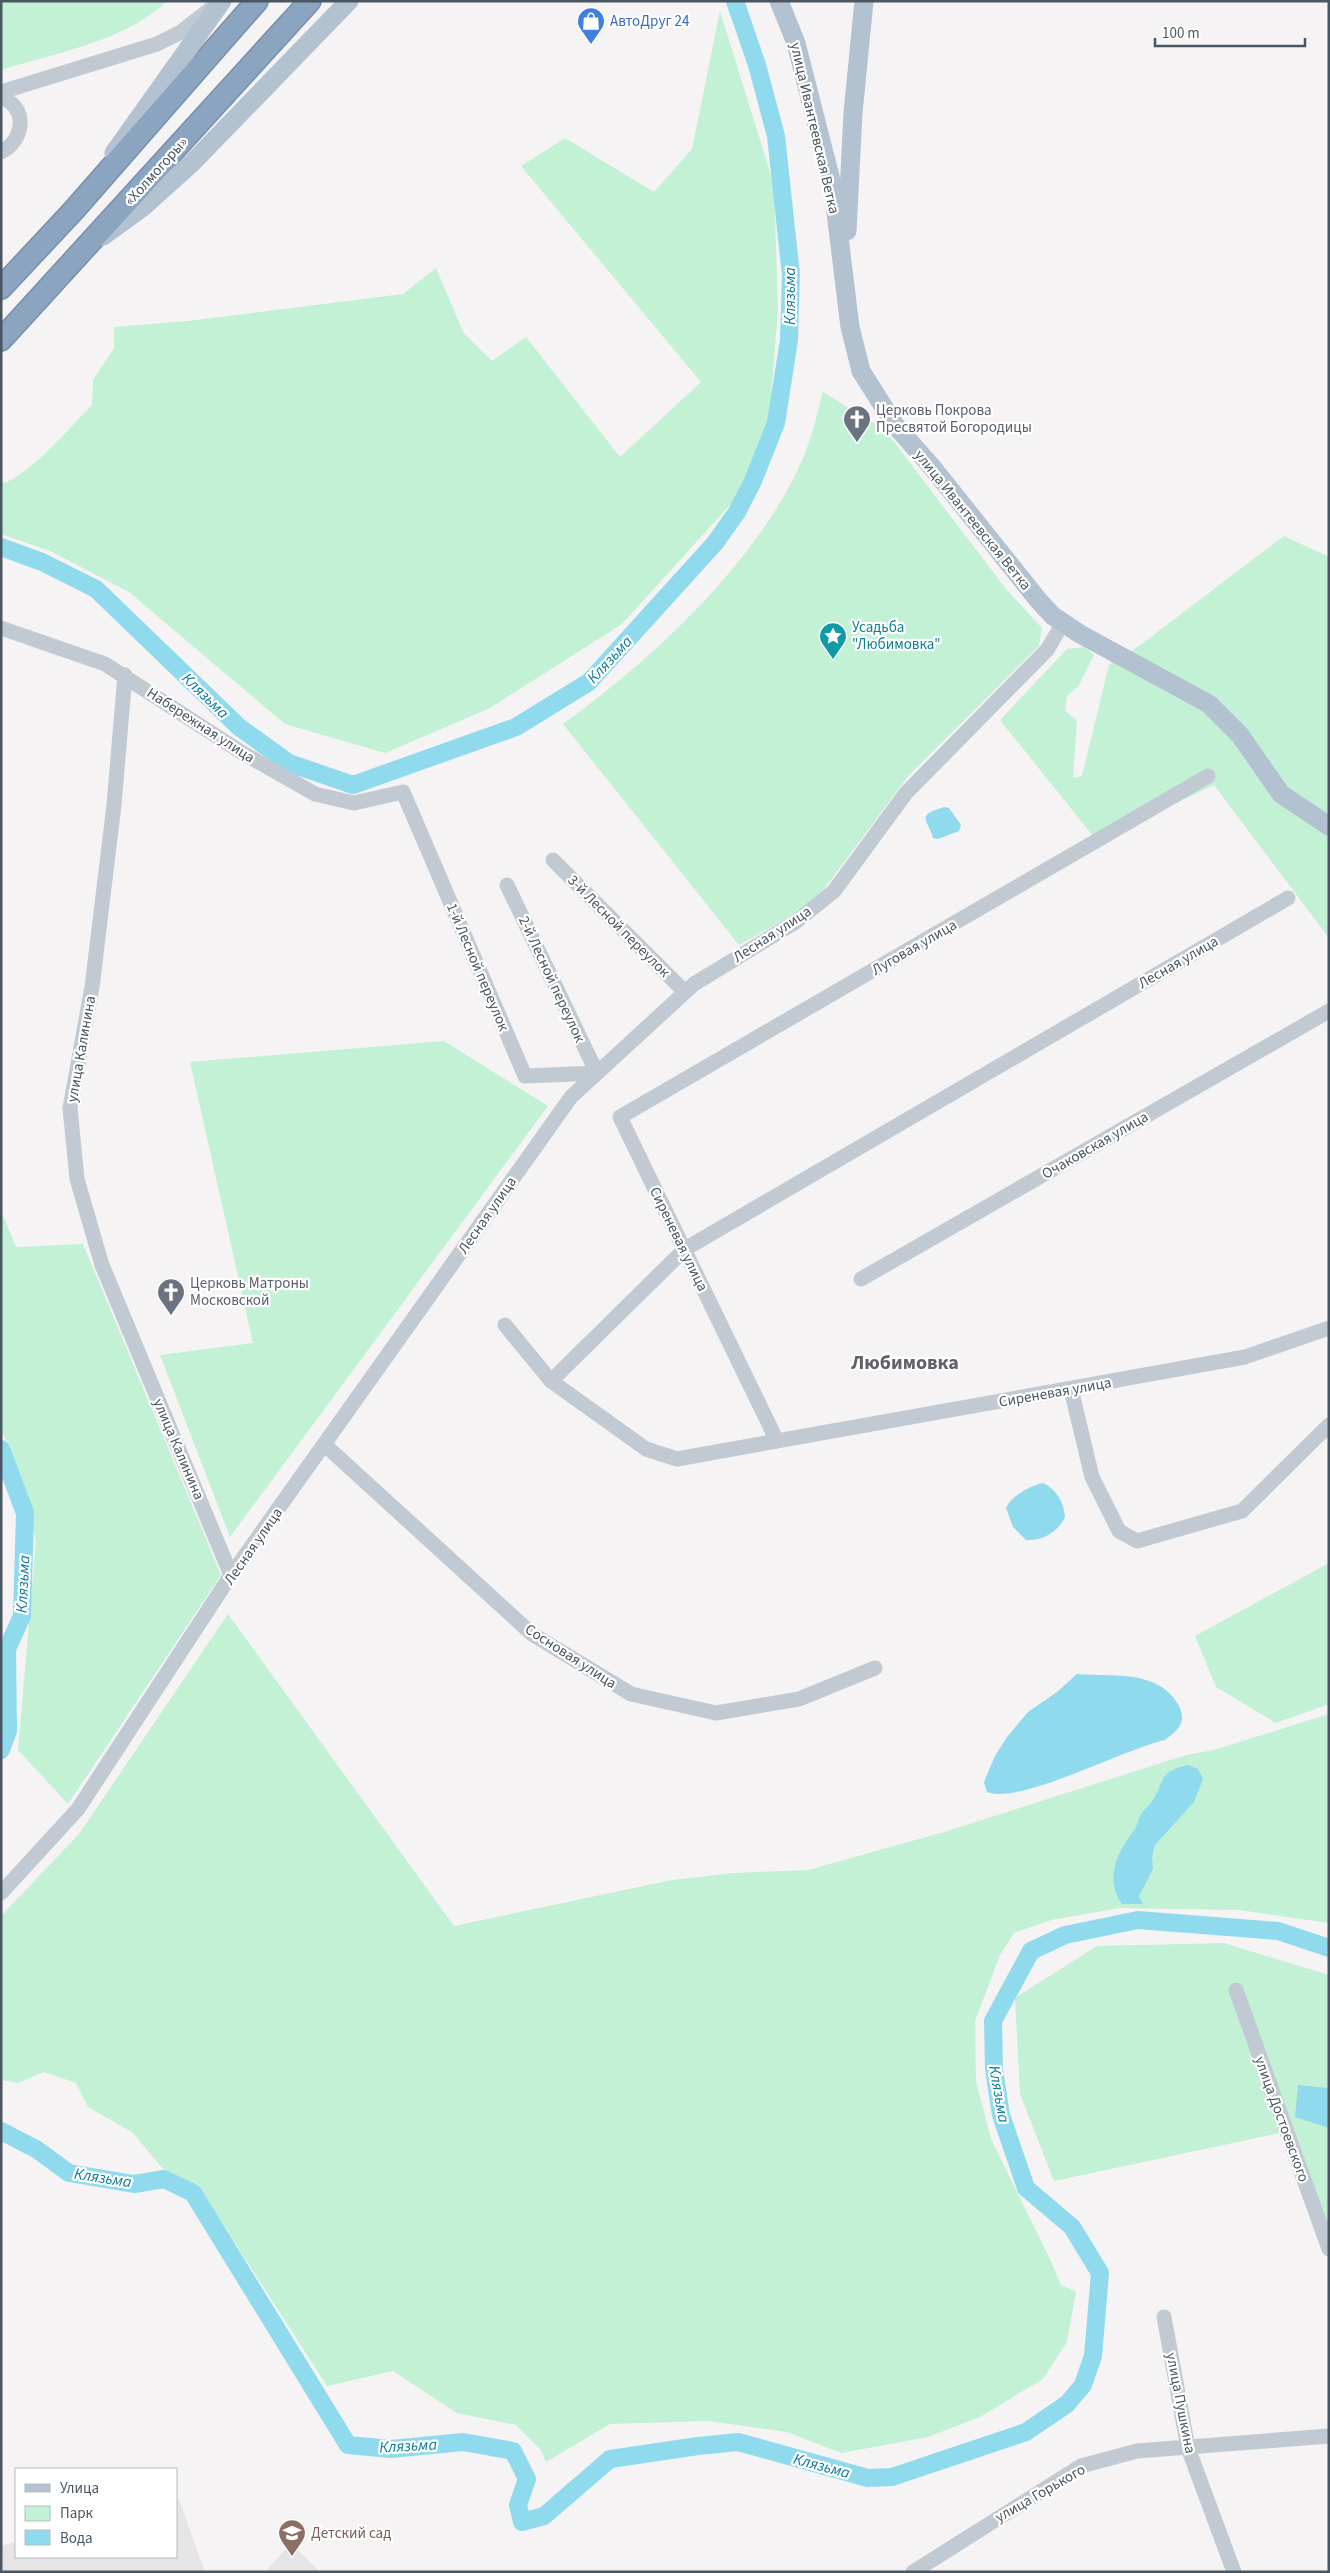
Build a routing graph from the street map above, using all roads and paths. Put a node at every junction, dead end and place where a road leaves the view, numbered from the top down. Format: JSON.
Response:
{"nodes":[{"id":1,"x":221,"y":1,"type":"edge"},
{"id":2,"x":257,"y":1,"type":"edge"},
{"id":3,"x":310,"y":1,"type":"edge"},
{"id":4,"x":349,"y":1,"type":"edge"},
{"id":5,"x":779,"y":1,"type":"edge"},
{"id":6,"x":864,"y":1,"type":"edge"},
{"id":7,"x":1,"y":92,"type":"edge"},
{"id":8,"x":1,"y":97,"type":"edge"},
{"id":9,"x":1,"y":152,"type":"edge"},
{"id":10,"x":74,"y":210,"type":"junction"},
{"id":11,"x":82,"y":251,"type":"junction"},
{"id":12,"x":1,"y":288,"type":"edge"},
{"id":13,"x":846,"y":292,"type":"junction"},
{"id":14,"x":1,"y":340,"type":"edge"},
{"id":15,"x":1063,"y":622,"type":"junction"},
{"id":16,"x":1,"y":628,"type":"edge"},
{"id":17,"x":125,"y":676,"type":"junction"},
{"id":18,"x":1208,"y":776,"type":"dead end"},
{"id":19,"x":403,"y":792,"type":"joint"},
{"id":20,"x":1329,"y":826,"type":"edge"},
{"id":21,"x":553,"y":860,"type":"dead end"},
{"id":22,"x":507,"y":885,"type":"dead end"},
{"id":23,"x":1288,"y":898,"type":"dead end"},
{"id":24,"x":685,"y":992,"type":"junction"},
{"id":25,"x":1329,"y":1011,"type":"edge"},
{"id":26,"x":596,"y":1073,"type":"junction"},
{"id":27,"x":620,"y":1117,"type":"joint"},
{"id":28,"x":684,"y":1250,"type":"junction"},
{"id":29,"x":862,"y":1279,"type":"dead end"},
{"id":30,"x":505,"y":1326,"type":"dead end"},
{"id":31,"x":1329,"y":1328,"type":"edge"},
{"id":32,"x":551,"y":1381,"type":"junction"},
{"id":33,"x":1070,"y":1389,"type":"junction"},
{"id":34,"x":1329,"y":1425,"type":"edge"},
{"id":35,"x":777,"y":1441,"type":"junction"},
{"id":36,"x":325,"y":1445,"type":"junction"},
{"id":37,"x":232,"y":1575,"type":"junction"},
{"id":38,"x":875,"y":1668,"type":"dead end"},
{"id":39,"x":1,"y":1893,"type":"edge"},
{"id":40,"x":1236,"y":1990,"type":"dead end"},
{"id":41,"x":1329,"y":2249,"type":"edge"},
{"id":42,"x":1164,"y":2316,"type":"dead end"},
{"id":43,"x":1329,"y":2436,"type":"edge"},
{"id":44,"x":1188,"y":2448,"type":"junction"},
{"id":45,"x":913,"y":2572,"type":"edge"},
{"id":46,"x":1234,"y":2572,"type":"edge"}],
"edges":[{"from":1,"to":7,"type":"street"},
{"from":1,"to":10,"type":"main road"},
{"from":2,"to":10,"type":"highway"},
{"from":3,"to":11,"type":"highway","name":"«Холмогоры»"},
{"from":4,"to":11,"type":"main road"},
{"from":5,"to":13,"type":"main road","name":"улица Ивантеевская Ветка"},
{"from":6,"to":13,"type":"main road"},
{"from":8,"to":9,"type":"street"},
{"from":10,"to":12,"type":"highway"},
{"from":11,"to":14,"type":"highway","name":"«Холмогоры»"},
{"from":13,"to":15,"type":"main road","name":"улица Ивантеевская Ветка"},
{"from":15,"to":20,"type":"main road","name":"улица Ивантеевская Ветка"},
{"from":15,"to":24,"type":"street","name":"Лесная улица"},
{"from":16,"to":17,"type":"street","name":"Набережная улица"},
{"from":17,"to":19,"type":"street","name":"Набережная улица"},
{"from":17,"to":37,"type":"street","name":"улица Калинина"},
{"from":18,"to":27,"type":"street","name":"Луговая улица"},
{"from":19,"to":26,"type":"street","name":"1-й Лесной переулок"},
{"from":21,"to":24,"type":"street","name":"3-й Лесной переулок"},
{"from":22,"to":26,"type":"street","name":"2-й Лесной переулок"},
{"from":23,"to":28,"type":"street","name":"Лесная улица"},
{"from":24,"to":26,"type":"street","name":"Лесная улица"},
{"from":25,"to":29,"type":"street","name":"Очаковская улица"},
{"from":26,"to":36,"type":"street","name":"Лесная улица"},
{"from":27,"to":28,"type":"street","name":"Сиреневая улица"},
{"from":28,"to":32,"type":"street","name":"Лесная улица"},
{"from":28,"to":35,"type":"street","name":"Сиреневая улица"},
{"from":30,"to":32,"type":"street","name":"Сиреневая улица"},
{"from":31,"to":33,"type":"street","name":"Сиреневая улица"},
{"from":32,"to":35,"type":"street","name":"Сиреневая улица"},
{"from":33,"to":34,"type":"street"},
{"from":33,"to":35,"type":"street","name":"Сиреневая улица"},
{"from":36,"to":37,"type":"street","name":"Лесная улица"},
{"from":36,"to":38,"type":"street","name":"Сосновая улица"},
{"from":37,"to":39,"type":"street","name":"Лесная улица"},
{"from":40,"to":41,"type":"street","name":"улица Достоевского"},
{"from":42,"to":44,"type":"street","name":"улица Пушкина"},
{"from":43,"to":44,"type":"street","name":"улица Горького"},
{"from":44,"to":45,"type":"street","name":"улица Горького"},
{"from":44,"to":46,"type":"street","name":"улица Пушкина"}]}
